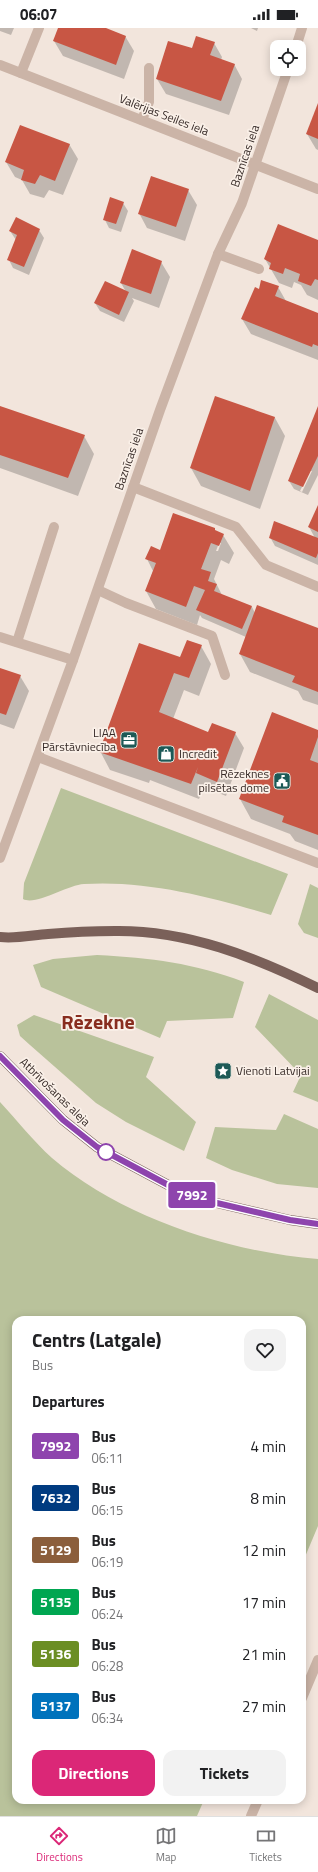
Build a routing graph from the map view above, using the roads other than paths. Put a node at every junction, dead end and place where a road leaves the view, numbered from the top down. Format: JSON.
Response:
{"nodes":[{"id":1,"x":39,"y":28,"type":"edge"},
{"id":2,"x":302,"y":28,"type":"edge"},
{"id":3,"x":298,"y":40,"type":"edge"},
{"id":4,"x":0,"y":66,"type":"edge"},
{"id":5,"x":149,"y":68,"type":"dead end"},
{"id":6,"x":21,"y":74,"type":"junction"},
{"id":7,"x":286,"y":76,"type":"edge"},
{"id":8,"x":142,"y":120,"type":"junction"},
{"id":9,"x":256,"y":165,"type":"junction"},
{"id":10,"x":318,"y":189,"type":"edge"},
{"id":11,"x":218,"y":254,"type":"junction"},
{"id":12,"x":259,"y":269,"type":"dead end"},
{"id":13,"x":133,"y":487,"type":"junction"},
{"id":14,"x":54,"y":527,"type":"dead end"},
{"id":15,"x":318,"y":587,"type":"edge"},
{"id":16,"x":98,"y":590,"type":"junction"},
{"id":17,"x":0,"y":637,"type":"edge"},
{"id":18,"x":17,"y":642,"type":"junction"},
{"id":19,"x":73,"y":660,"type":"junction"},
{"id":20,"x":225,"y":675,"type":"dead end"},
{"id":21,"x":38,"y":757,"type":"junction"},
{"id":22,"x":0,"y":858,"type":"edge"},
{"id":23,"x":318,"y":863,"type":"edge"},
{"id":24,"x":2,"y":941,"type":"edge"},
{"id":25,"x":318,"y":988,"type":"edge"},
{"id":26,"x":0,"y":1056,"type":"edge"},
{"id":27,"x":318,"y":1224,"type":"edge"},
{"id":28,"x":318,"y":1660,"type":"edge"},
{"id":29,"x":306,"y":1688,"type":"edge"},
{"id":30,"x":256,"y":1804,"type":"edge"},
{"id":31,"x":251,"y":1816,"type":"edge"}],
"edges":[{"from":1,"to":6,"type":"street"},
{"from":2,"to":3,"type":"street"},
{"from":4,"to":6,"type":"street","name":"Valērijas Seiles iela"},
{"from":5,"to":8,"type":"street"},
{"from":6,"to":8,"type":"street","name":"Valērijas Seiles iela"},
{"from":7,"to":9,"type":"street","name":"Baznīcas iela"},
{"from":8,"to":9,"type":"street","name":"Valērijas Seiles iela"},
{"from":9,"to":10,"type":"street","name":"Valērijas Seiles iela"},
{"from":9,"to":11,"type":"street","name":"Baznīcas iela"},
{"from":11,"to":12,"type":"street"},
{"from":11,"to":13,"type":"street","name":"Baznīcas iela"},
{"from":13,"to":15,"type":"street"},
{"from":13,"to":16,"type":"street","name":"Baznīcas iela"},
{"from":14,"to":18,"type":"street"},
{"from":16,"to":19,"type":"street","name":"Baznīcas iela"},
{"from":16,"to":20,"type":"street"},
{"from":17,"to":18,"type":"street"},
{"from":18,"to":19,"type":"street"},
{"from":19,"to":21,"type":"street","name":"Baznīcas iela"},
{"from":21,"to":22,"type":"street","name":"Baznīcas iela"},
{"from":21,"to":23,"type":"street"},
{"from":24,"to":25,"type":"main road"},
{"from":26,"to":27,"type":"main road","name":"Atbrīvošanas aleja"},
{"from":28,"to":29,"type":"street"},
{"from":30,"to":31,"type":"street"}]}
